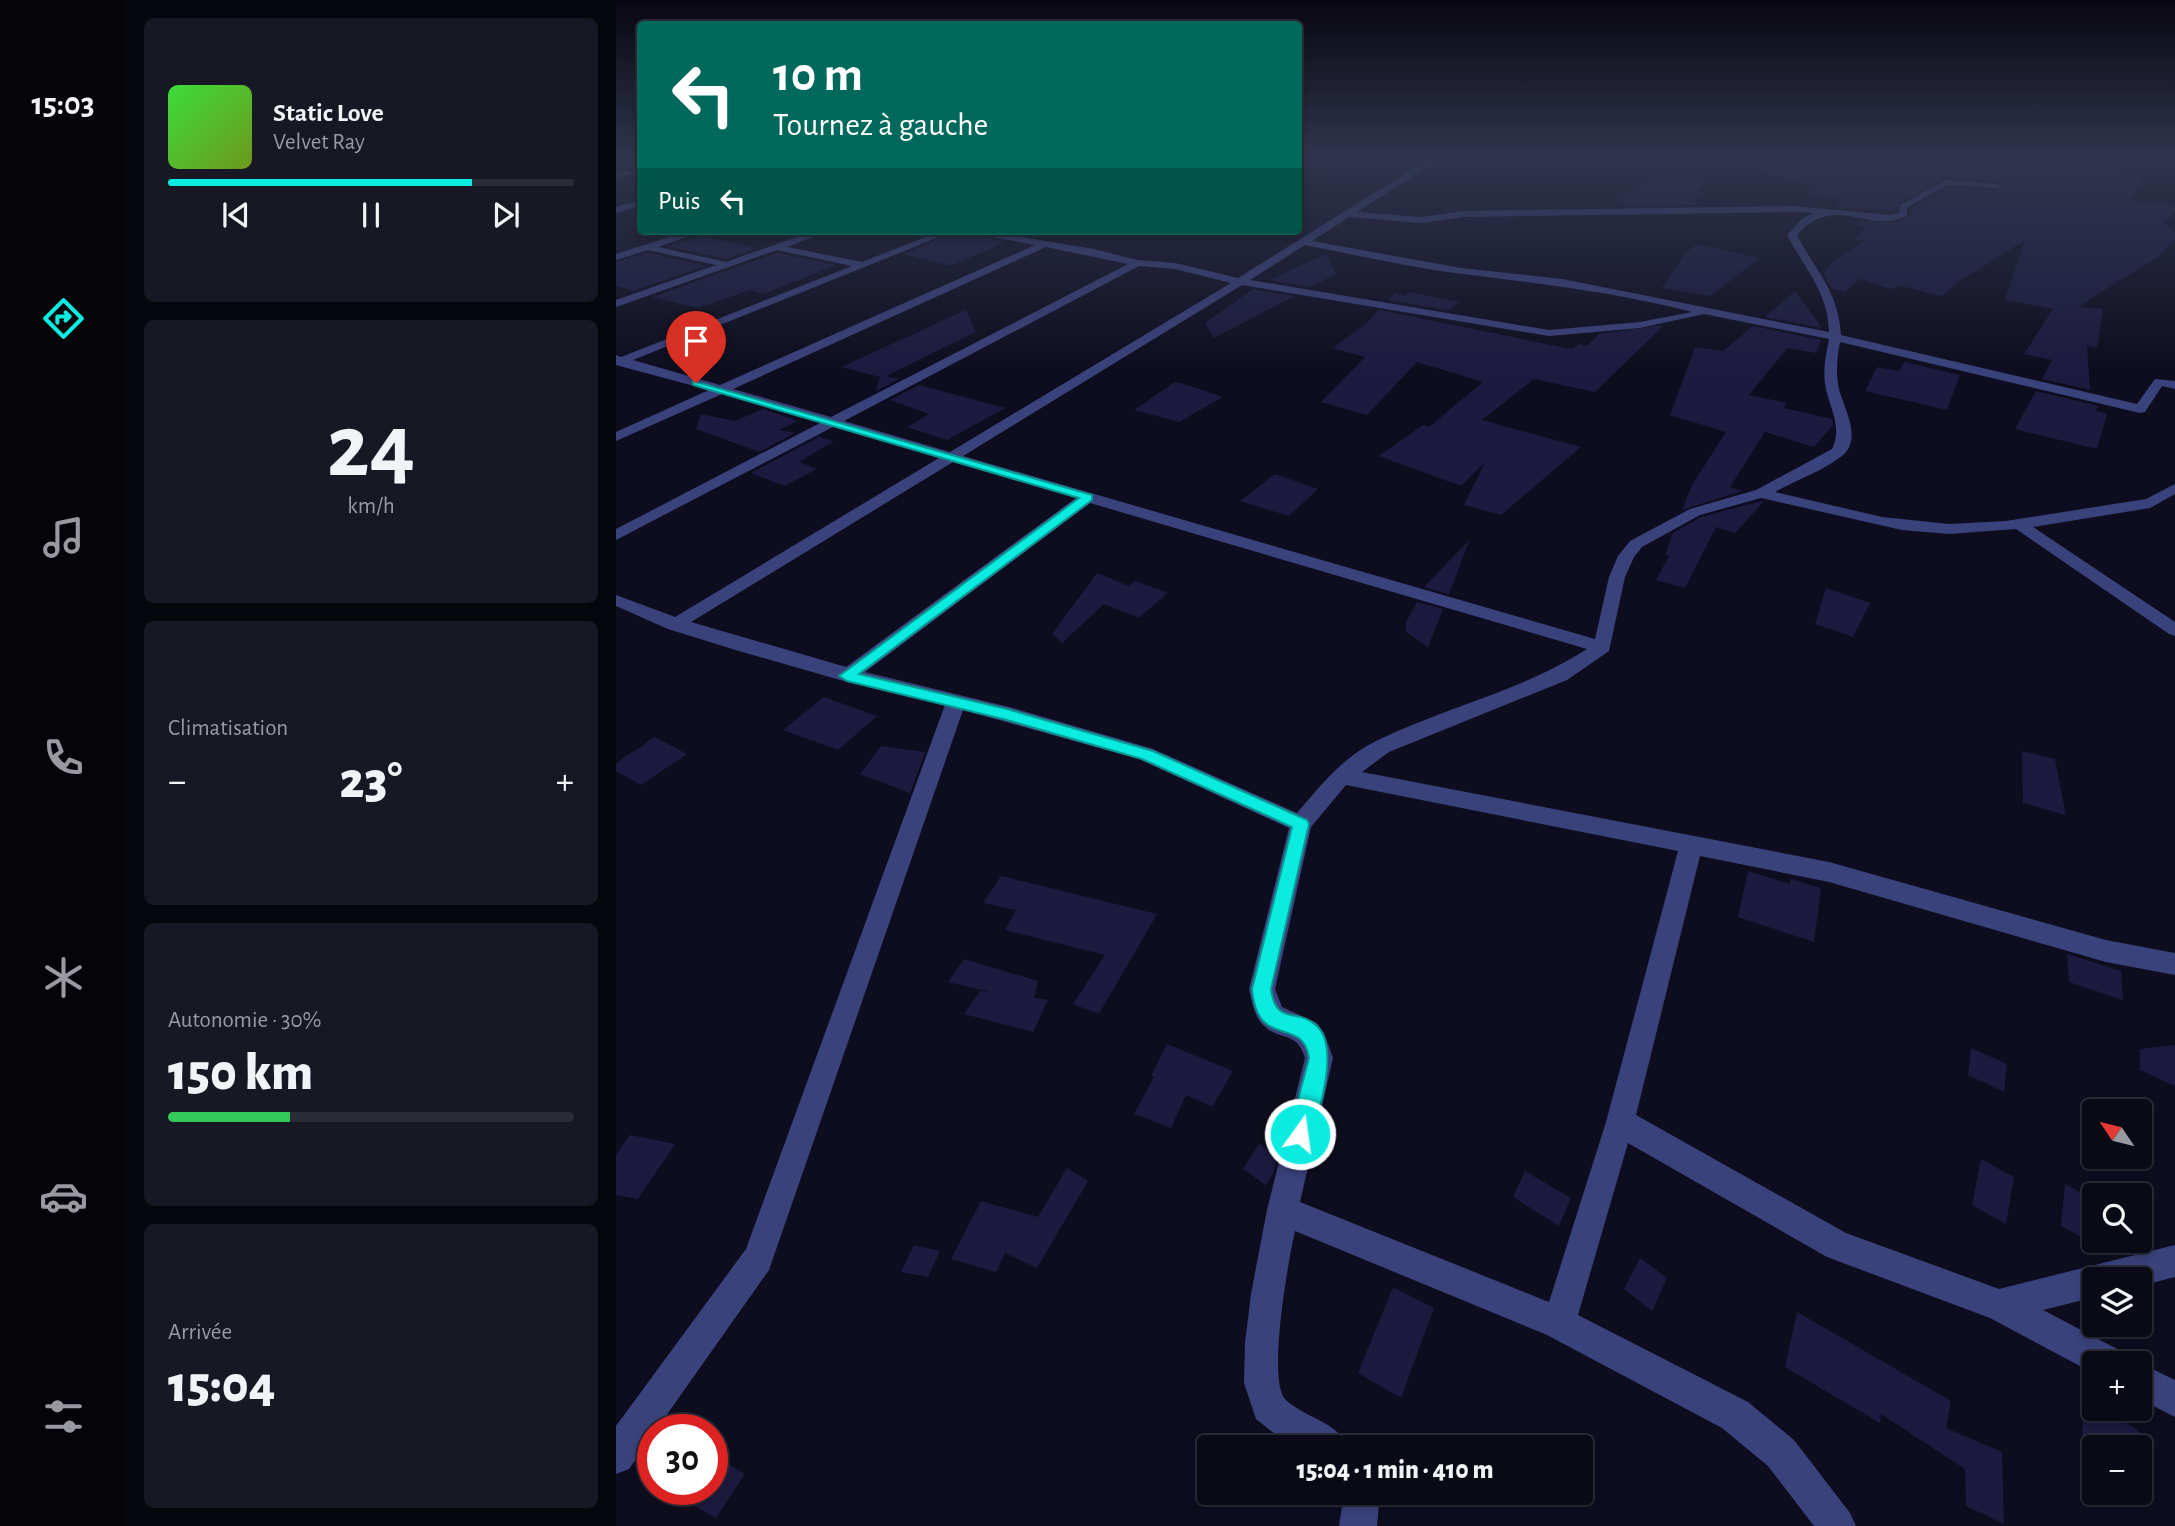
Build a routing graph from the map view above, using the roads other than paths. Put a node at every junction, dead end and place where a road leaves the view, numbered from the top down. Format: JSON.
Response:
{"nodes":[{"id":1,"x":1325,"y":228,"type":"edge"},
{"id":2,"x":1796,"y":228,"type":"edge"},
{"id":3,"x":686,"y":235,"type":"edge"},
{"id":4,"x":812,"y":235,"type":"edge"},
{"id":5,"x":939,"y":235,"type":"edge"},
{"id":6,"x":987,"y":235,"type":"edge"},
{"id":7,"x":1303,"y":242,"type":"junction"},
{"id":8,"x":1043,"y":246,"type":"junction"},
{"id":9,"x":648,"y":247,"type":"junction"},
{"id":10,"x":777,"y":247,"type":"junction"},
{"id":11,"x":616,"y":257,"type":"edge"},
{"id":12,"x":1137,"y":263,"type":"junction"},
{"id":13,"x":727,"y":265,"type":"junction"},
{"id":14,"x":862,"y":265,"type":"junction"},
{"id":15,"x":1240,"y":282,"type":"junction"},
{"id":16,"x":616,"y":304,"type":"edge"},
{"id":17,"x":1719,"y":313,"type":"junction"},
{"id":18,"x":1835,"y":337,"type":"junction"},
{"id":19,"x":618,"y":361,"type":"edge"},
{"id":20,"x":2175,"y":385,"type":"edge"},
{"id":21,"x":722,"y":390,"type":"junction"},
{"id":22,"x":833,"y":423,"type":"junction"},
{"id":23,"x":616,"y":438,"type":"edge"},
{"id":24,"x":951,"y":457,"type":"junction"},
{"id":25,"x":2175,"y":488,"type":"edge"},
{"id":26,"x":1761,"y":492,"type":"junction"},
{"id":27,"x":1088,"y":497,"type":"junction"},
{"id":28,"x":2016,"y":522,"type":"junction"},
{"id":29,"x":616,"y":535,"type":"edge"},
{"id":30,"x":616,"y":600,"type":"edge"},
{"id":31,"x":674,"y":625,"type":"junction"},
{"id":32,"x":2175,"y":629,"type":"edge"},
{"id":33,"x":1602,"y":647,"type":"junction"},
{"id":34,"x":847,"y":676,"type":"junction"},
{"id":35,"x":956,"y":702,"type":"junction"},
{"id":36,"x":1342,"y":776,"type":"junction"},
{"id":37,"x":1301,"y":824,"type":"junction"},
{"id":38,"x":1691,"y":845,"type":"junction"},
{"id":39,"x":2175,"y":964,"type":"edge"},
{"id":40,"x":1620,"y":1122,"type":"junction"},
{"id":41,"x":1282,"y":1210,"type":"junction"},
{"id":42,"x":2175,"y":1261,"type":"edge"},
{"id":43,"x":2151,"y":1267,"type":"edge"},
{"id":44,"x":2082,"y":1284,"type":"edge"},
{"id":45,"x":1999,"y":1305,"type":"junction"},
{"id":46,"x":1559,"y":1323,"type":"junction"},
{"id":47,"x":2086,"y":1351,"type":"edge"},
{"id":48,"x":2152,"y":1387,"type":"edge"},
{"id":49,"x":2175,"y":1399,"type":"edge"},
{"id":50,"x":1311,"y":1435,"type":"edge"},
{"id":51,"x":616,"y":1456,"type":"edge"},
{"id":52,"x":1361,"y":1505,"type":"edge"},
{"id":53,"x":1358,"y":1526,"type":"edge"},
{"id":54,"x":1837,"y":1526,"type":"edge"}],
"edges":[{"from":1,"to":7,"type":"street"},
{"from":2,"to":18,"type":"street"},
{"from":3,"to":9,"type":"street"},
{"from":4,"to":10,"type":"street"},
{"from":5,"to":14,"type":"street"},
{"from":6,"to":8,"type":"street"},
{"from":7,"to":15,"type":"street"},
{"from":7,"to":17,"type":"street"},
{"from":8,"to":12,"type":"street"},
{"from":8,"to":21,"type":"street"},
{"from":9,"to":11,"type":"street"},
{"from":9,"to":13,"type":"street"},
{"from":10,"to":13,"type":"street"},
{"from":10,"to":14,"type":"street"},
{"from":12,"to":15,"type":"street"},
{"from":12,"to":22,"type":"street"},
{"from":13,"to":16,"type":"street"},
{"from":14,"to":19,"type":"street"},
{"from":15,"to":17,"type":"street"},
{"from":15,"to":24,"type":"street"},
{"from":17,"to":18,"type":"street"},
{"from":18,"to":20,"type":"street"},
{"from":18,"to":26,"type":"street"},
{"from":19,"to":21,"type":"street"},
{"from":21,"to":22,"type":"street"},
{"from":21,"to":23,"type":"street"},
{"from":22,"to":24,"type":"street"},
{"from":22,"to":29,"type":"street"},
{"from":24,"to":27,"type":"street"},
{"from":24,"to":31,"type":"street"},
{"from":25,"to":28,"type":"street"},
{"from":26,"to":28,"type":"street"},
{"from":26,"to":33,"type":"street"},
{"from":27,"to":33,"type":"street"},
{"from":27,"to":34,"type":"street"},
{"from":28,"to":32,"type":"street"},
{"from":30,"to":31,"type":"street"},
{"from":31,"to":34,"type":"street"},
{"from":33,"to":36,"type":"street"},
{"from":34,"to":35,"type":"street"},
{"from":35,"to":37,"type":"street"},
{"from":35,"to":51,"type":"street"},
{"from":36,"to":37,"type":"street"},
{"from":36,"to":38,"type":"street"},
{"from":37,"to":41,"type":"street"},
{"from":38,"to":39,"type":"street"},
{"from":38,"to":40,"type":"street"},
{"from":40,"to":45,"type":"street"},
{"from":40,"to":46,"type":"street"},
{"from":41,"to":46,"type":"street"},
{"from":41,"to":50,"type":"street"},
{"from":42,"to":43,"type":"street"},
{"from":44,"to":45,"type":"street"},
{"from":45,"to":47,"type":"street"},
{"from":46,"to":54,"type":"street"},
{"from":48,"to":49,"type":"street"},
{"from":52,"to":53,"type":"street"}]}
